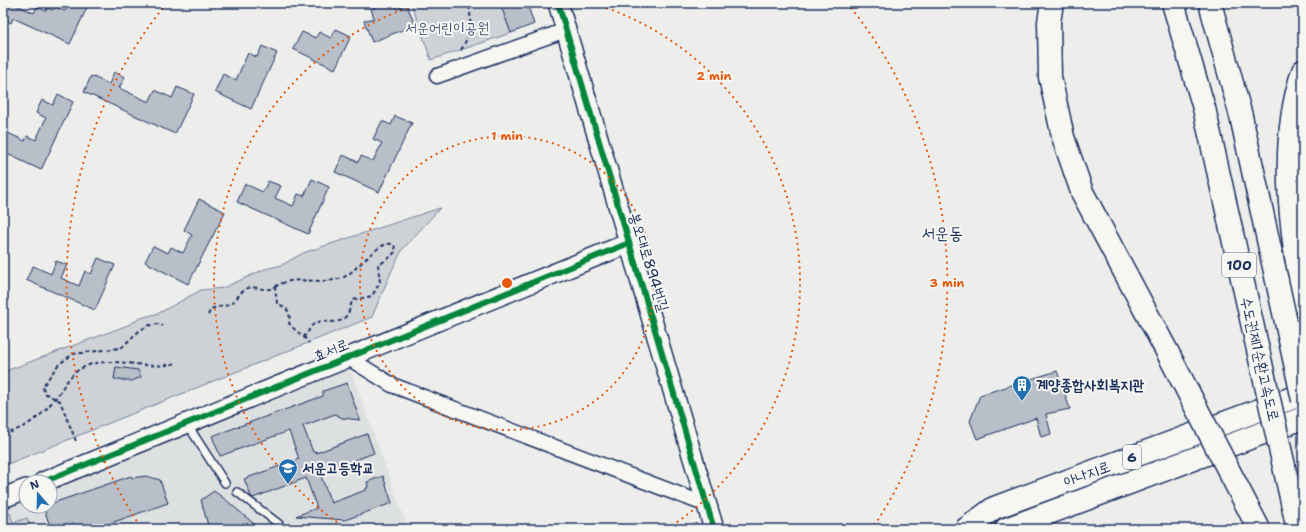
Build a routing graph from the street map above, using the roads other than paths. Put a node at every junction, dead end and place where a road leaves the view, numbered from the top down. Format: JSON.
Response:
{"nodes":[{"id":1,"x":558,"y":3,"type":"edge"},
{"id":2,"x":1052,"y":3,"type":"edge"},
{"id":3,"x":1173,"y":3,"type":"edge"},
{"id":4,"x":1210,"y":3,"type":"edge"},
{"id":5,"x":566,"y":30,"type":"junction"},
{"id":6,"x":1303,"y":71,"type":"edge"},
{"id":7,"x":437,"y":76,"type":"dead end"},
{"id":8,"x":629,"y":242,"type":"junction"},
{"id":9,"x":1303,"y":303,"type":"edge"},
{"id":10,"x":347,"y":357,"type":"junction"},
{"id":11,"x":1303,"y":394,"type":"edge"},
{"id":12,"x":1303,"y":400,"type":"edge"},
{"id":13,"x":1303,"y":418,"type":"edge"},
{"id":14,"x":187,"y":423,"type":"junction"},
{"id":15,"x":58,"y":475,"type":"edge"},
{"id":16,"x":225,"y":483,"type":"dead end"},
{"id":17,"x":18,"y":492,"type":"edge"},
{"id":18,"x":237,"y":492,"type":"dead end"},
{"id":19,"x":3,"y":498,"type":"edge"},
{"id":20,"x":707,"y":505,"type":"junction"},
{"id":21,"x":280,"y":529,"type":"edge"},
{"id":22,"x":714,"y":529,"type":"edge"},
{"id":23,"x":966,"y":529,"type":"edge"},
{"id":24,"x":1006,"y":529,"type":"edge"},
{"id":25,"x":1259,"y":529,"type":"edge"},
{"id":26,"x":1298,"y":529,"type":"edge"}],
"edges":[{"from":1,"to":5,"type":"street","name":"봉오대로894번길"},
{"from":2,"to":25,"type":"main road","bridge":true},
{"from":3,"to":26,"type":"main road","name":"수도권제1순환고속도로","number":"100","bridge":true},
{"from":4,"to":12,"type":"main road","number":"100","bridge":true},
{"from":5,"to":7,"type":"street"},
{"from":5,"to":8,"type":"street","name":"봉오대로894번길"},
{"from":6,"to":9,"type":"main road"},
{"from":8,"to":10,"type":"street","name":"효서로"},
{"from":8,"to":20,"type":"street","name":"봉오대로894번길"},
{"from":10,"to":14,"type":"street","name":"효서로"},
{"from":10,"to":20,"type":"street"},
{"from":11,"to":23,"type":"main road","name":"아나지로","number":"6"},
{"from":13,"to":24,"type":"main road","name":"아나지로","number":"6"},
{"from":14,"to":15,"type":"street","name":"효서로"},
{"from":14,"to":16,"type":"lane"},
{"from":17,"to":19,"type":"street"},
{"from":18,"to":21,"type":"lane"},
{"from":20,"to":22,"type":"street","name":"봉오대로894번길"}]}
